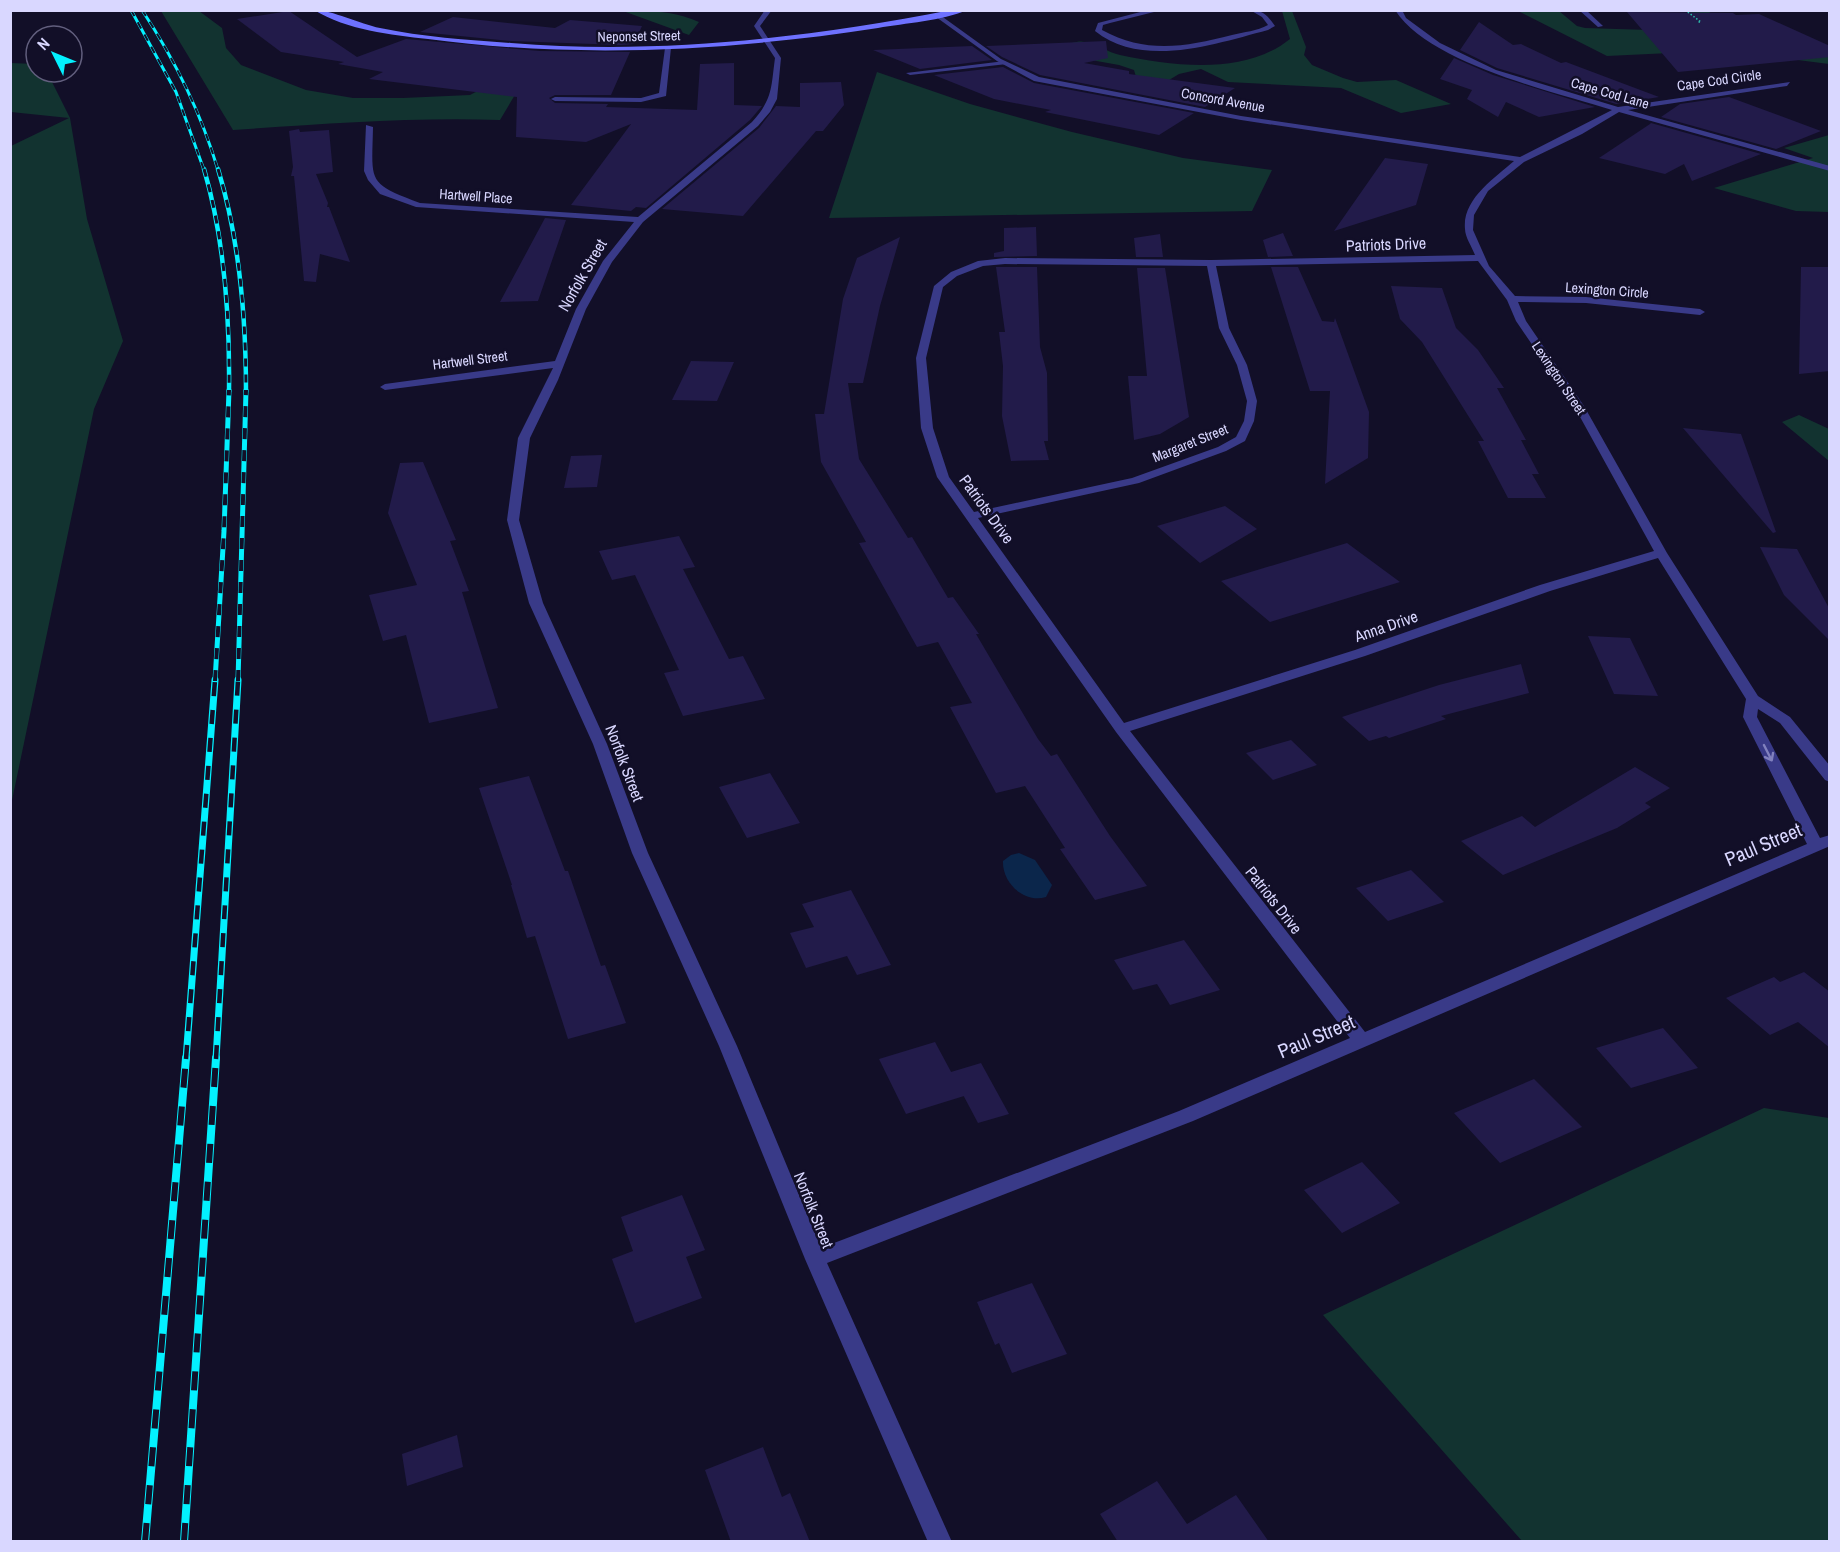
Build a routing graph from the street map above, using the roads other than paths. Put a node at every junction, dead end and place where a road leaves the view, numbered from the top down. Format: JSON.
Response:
{"nodes":[{"id":1,"x":317,"y":10,"type":"edge"},
{"id":2,"x":769,"y":10,"type":"edge"},
{"id":3,"x":964,"y":10,"type":"edge"},
{"id":4,"x":1159,"y":10,"type":"edge"},
{"id":5,"x":1253,"y":10,"type":"edge"},
{"id":6,"x":1398,"y":10,"type":"edge"},
{"id":7,"x":1582,"y":10,"type":"edge"},
{"id":8,"x":938,"y":16,"type":"junction"},
{"id":9,"x":1600,"y":27,"type":"dead end"},
{"id":10,"x":768,"y":42,"type":"junction"},
{"id":11,"x":668,"y":48,"type":"junction"},
{"id":12,"x":1005,"y":63,"type":"junction"},
{"id":13,"x":910,"y":73,"type":"dead end"},
{"id":14,"x":1786,"y":84,"type":"dead end"},
{"id":15,"x":555,"y":99,"type":"dead end"},
{"id":16,"x":1619,"y":109,"type":"junction"},
{"id":17,"x":369,"y":128,"type":"dead end"},
{"id":18,"x":1521,"y":160,"type":"junction"},
{"id":19,"x":1830,"y":169,"type":"edge"},
{"id":20,"x":640,"y":219,"type":"junction"},
{"id":21,"x":1480,"y":258,"type":"junction"},
{"id":22,"x":1211,"y":263,"type":"junction"},
{"id":23,"x":1512,"y":299,"type":"junction"},
{"id":24,"x":1700,"y":312,"type":"dead end"},
{"id":25,"x":559,"y":364,"type":"junction"},
{"id":26,"x":385,"y":387,"type":"dead end"},
{"id":27,"x":972,"y":516,"type":"junction"},
{"id":28,"x":1661,"y":553,"type":"junction"},
{"id":29,"x":1753,"y":699,"type":"junction"},
{"id":30,"x":1121,"y":729,"type":"junction"},
{"id":31,"x":1830,"y":777,"type":"edge"},
{"id":32,"x":1823,"y":843,"type":"edge"},
{"id":33,"x":1362,"y":1041,"type":"junction"},
{"id":34,"x":815,"y":1259,"type":"junction"},
{"id":35,"x":940,"y":1542,"type":"edge"}],
"edges":[{"from":1,"to":11,"type":"main road","name":"Neponset Street"},
{"from":2,"to":10,"type":"street","name":"Norfolk Street"},
{"from":3,"to":8,"type":"main road","name":"Neponset Street"},
{"from":4,"to":5,"type":"street"},
{"from":6,"to":16,"type":"street","name":"Cape Cod Lane"},
{"from":7,"to":9,"type":"street"},
{"from":8,"to":10,"type":"main road","name":"Neponset Street"},
{"from":8,"to":12,"type":"street","name":"Concord Avenue"},
{"from":10,"to":11,"type":"main road","name":"Neponset Street"},
{"from":10,"to":20,"type":"street","name":"Norfolk Street"},
{"from":11,"to":15,"type":"street"},
{"from":12,"to":13,"type":"street"},
{"from":12,"to":18,"type":"street","name":"Concord Avenue"},
{"from":14,"to":16,"type":"street","name":"Cape Cod Circle"},
{"from":16,"to":18,"type":"street","name":"Lexington Street"},
{"from":16,"to":19,"type":"street","name":"Cape Cod Lane"},
{"from":17,"to":20,"type":"street","name":"Hartwell Place"},
{"from":18,"to":21,"type":"street","name":"Lexington Street"},
{"from":20,"to":25,"type":"street","name":"Norfolk Street"},
{"from":21,"to":22,"type":"street","name":"Patriots Drive"},
{"from":21,"to":23,"type":"street","name":"Lexington Street"},
{"from":22,"to":27,"type":"street","name":"Margaret Street"},
{"from":22,"to":27,"type":"street","name":"Patriots Drive"},
{"from":23,"to":24,"type":"street","name":"Lexington Circle"},
{"from":23,"to":28,"type":"street","name":"Lexington Street"},
{"from":25,"to":26,"type":"street","name":"Hartwell Street"},
{"from":25,"to":34,"type":"street","name":"Norfolk Street"},
{"from":27,"to":30,"type":"street","name":"Patriots Drive"},
{"from":28,"to":29,"type":"street","name":"Lexington Street"},
{"from":28,"to":30,"type":"street","name":"Anna Drive"},
{"from":29,"to":31,"type":"street","name":"Lexington Street"},
{"from":29,"to":32,"type":"street","name":"Lexington Street","one_way":true},
{"from":30,"to":33,"type":"street","name":"Patriots Drive"},
{"from":32,"to":33,"type":"street","name":"Paul Street"},
{"from":33,"to":34,"type":"street","name":"Paul Street"},
{"from":34,"to":35,"type":"street","name":"Norfolk Street"}]}
